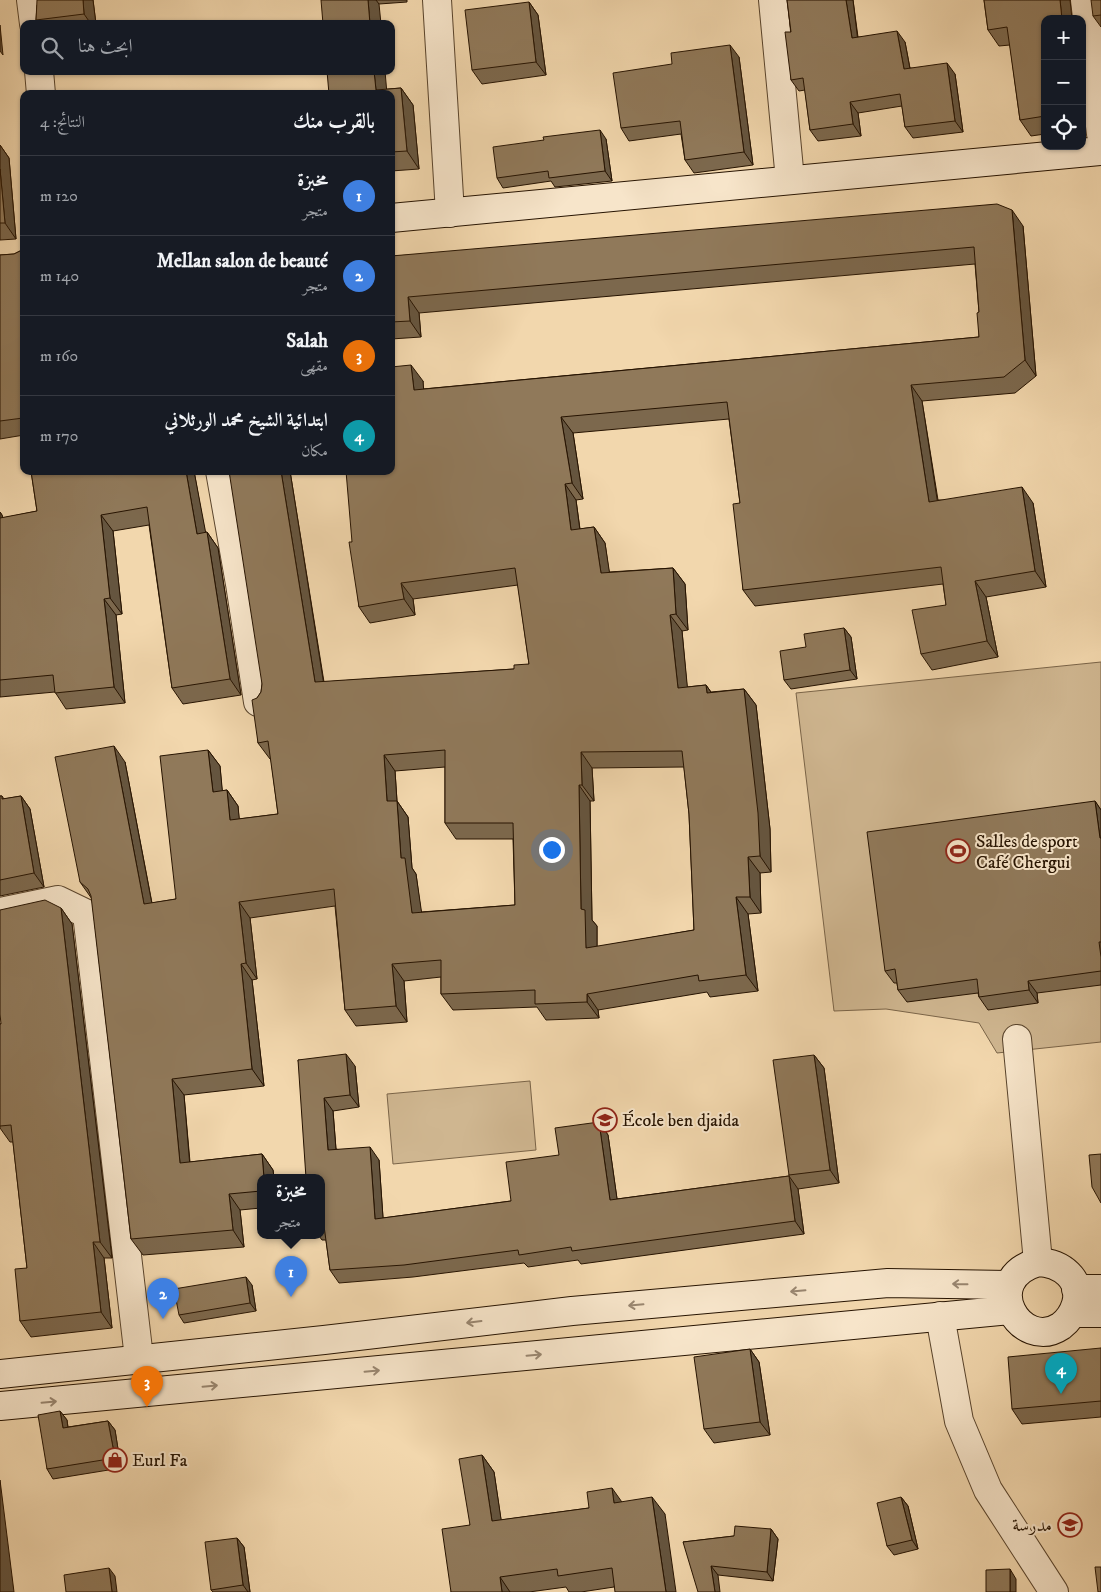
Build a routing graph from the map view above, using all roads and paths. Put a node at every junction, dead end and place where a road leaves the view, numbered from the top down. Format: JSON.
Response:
{"nodes":[{"id":1,"x":31,"y":0,"type":"edge"},
{"id":2,"x":437,"y":0,"type":"edge"},
{"id":3,"x":773,"y":0,"type":"edge"},
{"id":4,"x":1085,"y":0,"type":"edge"},
{"id":5,"x":34,"y":20,"type":"edge"},
{"id":6,"x":40,"y":75,"type":"edge"},
{"id":7,"x":41,"y":90,"type":"edge"},
{"id":8,"x":1101,"y":134,"type":"edge"},
{"id":9,"x":1101,"y":150,"type":"edge"},
{"id":10,"x":790,"y":180,"type":"junction"},
{"id":11,"x":450,"y":213,"type":"junction"},
{"id":12,"x":395,"y":218,"type":"edge"},
{"id":13,"x":221,"y":475,"type":"edge"},
{"id":14,"x":258,"y":702,"type":"edge"},
{"id":15,"x":0,"y":912,"type":"edge"},
{"id":16,"x":1017,"y":1039,"type":"dead end"},
{"id":17,"x":1038,"y":1262,"type":"junction"},
{"id":18,"x":1009,"y":1297,"type":"junction"},
{"id":19,"x":1083,"y":1297,"type":"edge"},
{"id":20,"x":1101,"y":1313,"type":"edge"},
{"id":21,"x":940,"y":1316,"type":"junction"},
{"id":22,"x":139,"y":1358,"type":"junction"},
{"id":23,"x":0,"y":1374,"type":"edge"},
{"id":24,"x":0,"y":1406,"type":"edge"},
{"id":25,"x":1054,"y":1592,"type":"edge"}],
"edges":[{"from":1,"to":5,"type":"main road"},
{"from":2,"to":11,"type":"main road"},
{"from":3,"to":10,"type":"main road"},
{"from":4,"to":8,"type":"main road"},
{"from":6,"to":7,"type":"main road"},
{"from":9,"to":10,"type":"main road"},
{"from":10,"to":11,"type":"main road"},
{"from":11,"to":12,"type":"main road"},
{"from":13,"to":14,"type":"main road"},
{"from":15,"to":22,"type":"main road"},
{"from":16,"to":17,"type":"main road"},
{"from":17,"to":18,"type":"main road"},
{"from":17,"to":19,"type":"main road"},
{"from":18,"to":19,"type":"main road"},
{"from":18,"to":21,"type":"main road"},
{"from":18,"to":22,"type":"main road","one_way":true},
{"from":19,"to":20,"type":"main road"},
{"from":24,"to":21,"type":"main road","one_way":true},
{"from":21,"to":25,"type":"main road"},
{"from":22,"to":23,"type":"main road"}]}
